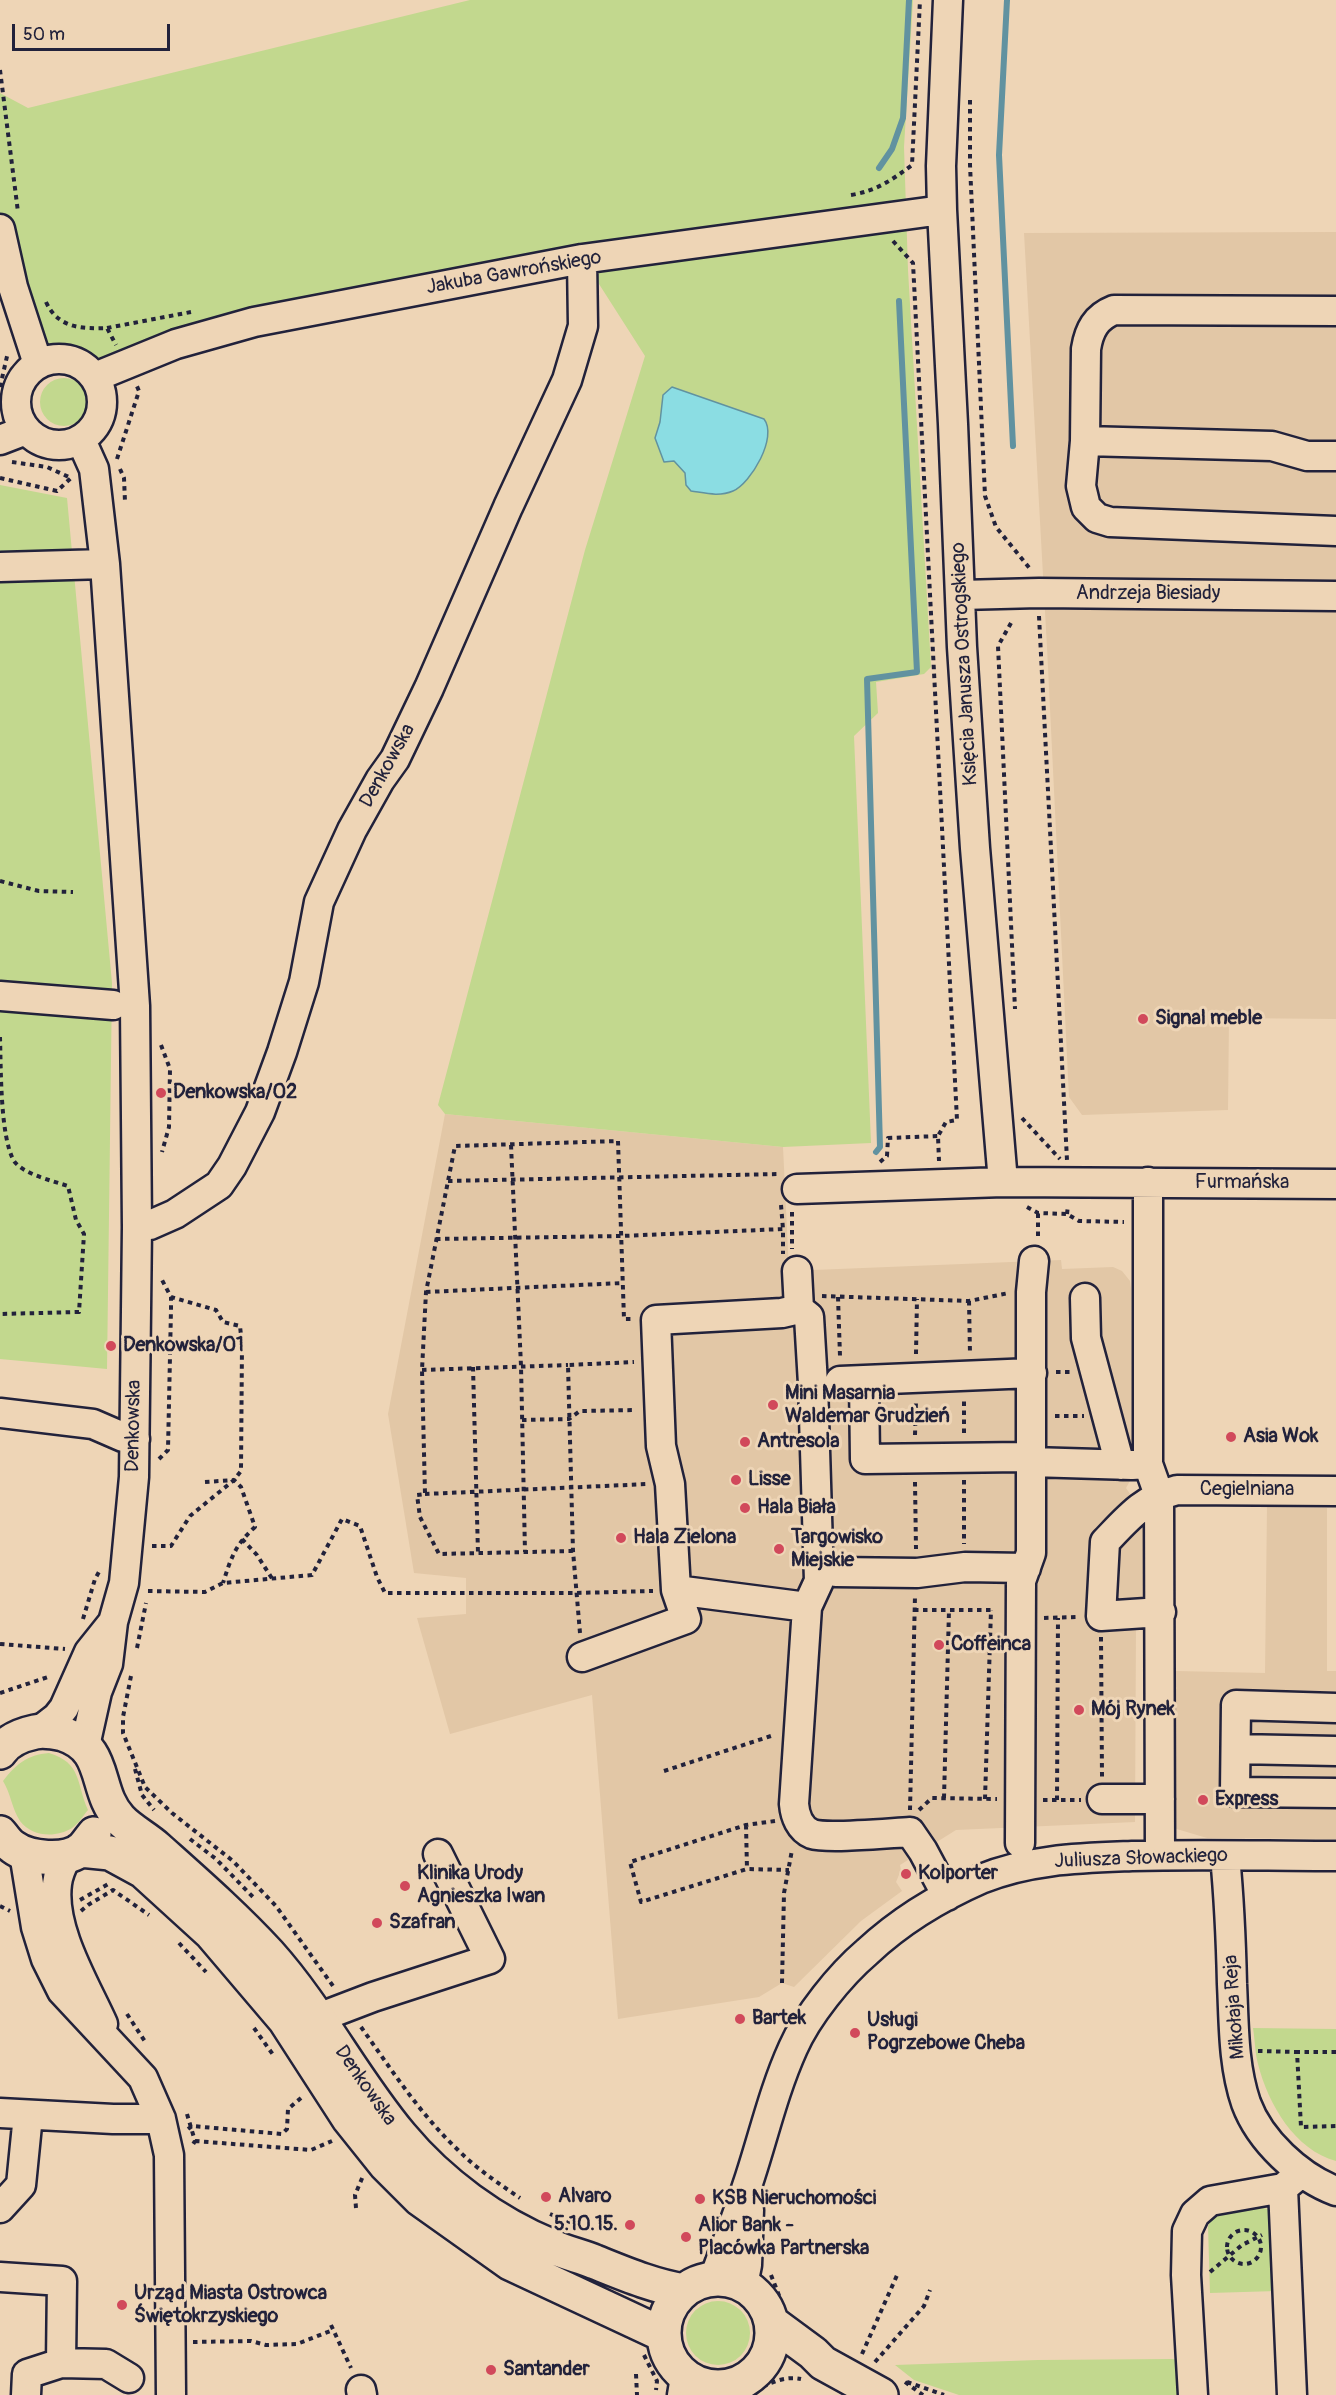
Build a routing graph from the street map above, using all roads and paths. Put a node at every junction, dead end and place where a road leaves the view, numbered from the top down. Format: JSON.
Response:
{"nodes":[{"id":1,"x":920,"y":0,"type":"edge"},
{"id":2,"x":948,"y":0,"type":"edge"},
{"id":3,"x":970,"y":94,"type":"dead end"},
{"id":4,"x":886,"y":185,"type":"dead end"},
{"id":5,"x":942,"y":210,"type":"junction"},
{"id":6,"x":0,"y":229,"type":"edge"},
{"id":7,"x":891,"y":239,"type":"dead end"},
{"id":8,"x":582,"y":259,"type":"junction"},
{"id":9,"x":1336,"y":311,"type":"edge"},
{"id":10,"x":38,"y":364,"type":"junction"},
{"id":11,"x":95,"y":377,"type":"junction"},
{"id":12,"x":81,"y":440,"type":"junction"},
{"id":13,"x":1085,"y":441,"type":"junction"},
{"id":14,"x":10,"y":444,"type":"edge"},
{"id":15,"x":1336,"y":456,"type":"edge"},
{"id":16,"x":0,"y":478,"type":"edge"},
{"id":17,"x":71,"y":478,"type":"junction"},
{"id":18,"x":76,"y":486,"type":"dead end"},
{"id":19,"x":1336,"y":531,"type":"edge"},
{"id":20,"x":105,"y":564,"type":"junction"},
{"id":21,"x":0,"y":567,"type":"edge"},
{"id":22,"x":1032,"y":572,"type":"dead end"},
{"id":23,"x":961,"y":595,"type":"junction"},
{"id":24,"x":1336,"y":596,"type":"edge"},
{"id":25,"x":1039,"y":620,"type":"dead end"},
{"id":26,"x":1011,"y":623,"type":"dead end"},
{"id":27,"x":0,"y":881,"type":"edge"},
{"id":28,"x":73,"y":892,"type":"dead end"},
{"id":29,"x":0,"y":996,"type":"edge"},
{"id":30,"x":113,"y":1005,"type":"dead end"},
{"id":31,"x":1016,"y":1015,"type":"dead end"},
{"id":32,"x":0,"y":1037,"type":"edge"},
{"id":33,"x":1021,"y":1108,"type":"dead end"},
{"id":34,"x":2,"y":1141,"type":"edge"},
{"id":35,"x":511,"y":1145,"type":"junction"},
{"id":36,"x":619,"y":1178,"type":"junction"},
{"id":37,"x":513,"y":1180,"type":"junction"},
{"id":38,"x":448,"y":1181,"type":"junction"},
{"id":39,"x":1003,"y":1182,"type":"junction"},
{"id":40,"x":1148,"y":1182,"type":"junction"},
{"id":41,"x":1069,"y":1183,"type":"junction"},
{"id":42,"x":940,"y":1184,"type":"junction"},
{"id":43,"x":1336,"y":1184,"type":"edge"},
{"id":44,"x":786,"y":1189,"type":"junction"},
{"id":45,"x":1038,"y":1214,"type":"dead end"},
{"id":46,"x":1131,"y":1222,"type":"dead end"},
{"id":47,"x":137,"y":1227,"type":"junction"},
{"id":48,"x":783,"y":1229,"type":"junction"},
{"id":49,"x":621,"y":1236,"type":"junction"},
{"id":50,"x":436,"y":1239,"type":"junction"},
{"id":51,"x":515,"y":1239,"type":"junction"},
{"id":52,"x":1036,"y":1249,"type":"joint"},
{"id":53,"x":797,"y":1274,"type":"joint"},
{"id":54,"x":623,"y":1283,"type":"junction"},
{"id":55,"x":516,"y":1287,"type":"junction"},
{"id":56,"x":426,"y":1292,"type":"junction"},
{"id":57,"x":1031,"y":1292,"type":"junction"},
{"id":58,"x":838,"y":1297,"type":"junction"},
{"id":59,"x":1086,"y":1298,"type":"dead end"},
{"id":60,"x":171,"y":1309,"type":"dead end"},
{"id":61,"x":799,"y":1310,"type":"junction"},
{"id":62,"x":0,"y":1314,"type":"edge"},
{"id":63,"x":656,"y":1320,"type":"junction"},
{"id":64,"x":658,"y":1361,"type":"junction"},
{"id":65,"x":568,"y":1365,"type":"junction"},
{"id":66,"x":521,"y":1366,"type":"junction"},
{"id":67,"x":473,"y":1368,"type":"junction"},
{"id":68,"x":422,"y":1370,"type":"junction"},
{"id":69,"x":1094,"y":1371,"type":"junction"},
{"id":70,"x":1032,"y":1373,"type":"junction"},
{"id":71,"x":852,"y":1381,"type":"junction"},
{"id":72,"x":660,"y":1409,"type":"junction"},
{"id":73,"x":0,"y":1413,"type":"edge"},
{"id":74,"x":1106,"y":1415,"type":"junction"},
{"id":75,"x":1031,"y":1417,"type":"junction"},
{"id":76,"x":569,"y":1419,"type":"junction"},
{"id":77,"x":522,"y":1420,"type":"junction"},
{"id":78,"x":135,"y":1439,"type":"junction"},
{"id":79,"x":1031,"y":1462,"type":"junction"},
{"id":80,"x":1148,"y":1464,"type":"junction"},
{"id":81,"x":1120,"y":1465,"type":"junction"},
{"id":82,"x":234,"y":1480,"type":"junction"},
{"id":83,"x":206,"y":1482,"type":"dead end"},
{"id":84,"x":670,"y":1484,"type":"junction"},
{"id":85,"x":572,"y":1487,"type":"junction"},
{"id":86,"x":523,"y":1490,"type":"junction"},
{"id":87,"x":1336,"y":1491,"type":"edge"},
{"id":88,"x":477,"y":1492,"type":"junction"},
{"id":89,"x":425,"y":1494,"type":"junction"},
{"id":90,"x":1159,"y":1495,"type":"junction"},
{"id":91,"x":242,"y":1539,"type":"junction"},
{"id":92,"x":151,"y":1546,"type":"dead end"},
{"id":93,"x":573,"y":1551,"type":"junction"},
{"id":94,"x":525,"y":1552,"type":"junction"},
{"id":95,"x":478,"y":1553,"type":"junction"},
{"id":96,"x":1026,"y":1568,"type":"junction"},
{"id":97,"x":836,"y":1572,"type":"dead end"},
{"id":98,"x":273,"y":1580,"type":"junction"},
{"id":99,"x":223,"y":1583,"type":"junction"},
{"id":100,"x":676,"y":1590,"type":"junction"},
{"id":101,"x":148,"y":1592,"type":"dead end"},
{"id":102,"x":576,"y":1593,"type":"junction"},
{"id":103,"x":807,"y":1607,"type":"junction"},
{"id":104,"x":914,"y":1610,"type":"dead end"},
{"id":105,"x":949,"y":1610,"type":"junction"},
{"id":106,"x":991,"y":1610,"type":"junction"},
{"id":107,"x":1161,"y":1612,"type":"junction"},
{"id":108,"x":1021,"y":1614,"type":"junction"},
{"id":109,"x":1101,"y":1616,"type":"junction"},
{"id":110,"x":1058,"y":1618,"type":"junction"},
{"id":111,"x":113,"y":1622,"type":"junction"},
{"id":112,"x":0,"y":1644,"type":"edge"},
{"id":113,"x":65,"y":1649,"type":"dead end"},
{"id":114,"x":582,"y":1657,"type":"joint"},
{"id":115,"x":55,"y":1675,"type":"dead end"},
{"id":116,"x":0,"y":1693,"type":"edge"},
{"id":117,"x":907,"y":1704,"type":"dead end"},
{"id":118,"x":913,"y":1704,"type":"dead end"},
{"id":119,"x":125,"y":1705,"type":"dead end"},
{"id":120,"x":1336,"y":1708,"type":"edge"},
{"id":121,"x":39,"y":1731,"type":"junction"},
{"id":122,"x":798,"y":1733,"type":"junction"},
{"id":123,"x":85,"y":1746,"type":"junction"},
{"id":124,"x":1,"y":1748,"type":"edge"},
{"id":125,"x":1236,"y":1749,"type":"junction"},
{"id":126,"x":1336,"y":1750,"type":"edge"},
{"id":127,"x":133,"y":1759,"type":"dead end"},
{"id":128,"x":664,"y":1771,"type":"dead end"},
{"id":129,"x":1336,"y":1793,"type":"edge"},
{"id":130,"x":944,"y":1798,"type":"junction"},
{"id":131,"x":1160,"y":1798,"type":"junction"},
{"id":132,"x":107,"y":1799,"type":"junction"},
{"id":133,"x":985,"y":1799,"type":"junction"},
{"id":134,"x":1102,"y":1799,"type":"junction"},
{"id":135,"x":1020,"y":1800,"type":"junction"},
{"id":136,"x":1057,"y":1800,"type":"junction"},
{"id":137,"x":917,"y":1812,"type":"dead end"},
{"id":138,"x":795,"y":1815,"type":"junction"},
{"id":139,"x":176,"y":1816,"type":"dead end"},
{"id":140,"x":171,"y":1818,"type":"dead end"},
{"id":141,"x":746,"y":1825,"type":"junction"},
{"id":142,"x":12,"y":1843,"type":"edge"},
{"id":143,"x":1020,"y":1843,"type":"dead end"},
{"id":144,"x":74,"y":1852,"type":"junction"},
{"id":145,"x":438,"y":1854,"type":"dead end"},
{"id":146,"x":1160,"y":1855,"type":"junction"},
{"id":147,"x":1225,"y":1856,"type":"junction"},
{"id":148,"x":1336,"y":1856,"type":"edge"},
{"id":149,"x":747,"y":1869,"type":"junction"},
{"id":150,"x":789,"y":1870,"type":"junction"},
{"id":151,"x":947,"y":1896,"type":"junction"},
{"id":152,"x":78,"y":1901,"type":"dead end"},
{"id":153,"x":84,"y":1921,"type":"dead end"},
{"id":154,"x":782,"y":1983,"type":"dead end"},
{"id":155,"x":125,"y":2012,"type":"dead end"},
{"id":156,"x":318,"y":2018,"type":"junction"},
{"id":157,"x":111,"y":2042,"type":"junction"},
{"id":158,"x":150,"y":2050,"type":"dead end"},
{"id":159,"x":1250,"y":2051,"type":"dead end"},
{"id":160,"x":1297,"y":2052,"type":"junction"},
{"id":161,"x":1336,"y":2052,"type":"edge"},
{"id":162,"x":301,"y":2098,"type":"dead end"},
{"id":163,"x":0,"y":2113,"type":"edge"},
{"id":164,"x":28,"y":2115,"type":"junction"},
{"id":165,"x":176,"y":2121,"type":"junction"},
{"id":166,"x":192,"y":2126,"type":"junction"},
{"id":167,"x":1336,"y":2126,"type":"edge"},
{"id":168,"x":339,"y":2137,"type":"dead end"},
{"id":169,"x":195,"y":2141,"type":"dead end"},
{"id":170,"x":364,"y":2175,"type":"dead end"},
{"id":171,"x":1292,"y":2181,"type":"junction"},
{"id":172,"x":1336,"y":2191,"type":"edge"},
{"id":173,"x":0,"y":2208,"type":"edge"},
{"id":174,"x":356,"y":2208,"type":"dead end"},
{"id":175,"x":1267,"y":2232,"type":"dead end"},
{"id":176,"x":1257,"y":2238,"type":"junction"},
{"id":177,"x":1229,"y":2255,"type":"junction"},
{"id":178,"x":1209,"y":2262,"type":"dead end"},
{"id":179,"x":1209,"y":2272,"type":"junction"},
{"id":180,"x":898,"y":2273,"type":"dead end"},
{"id":181,"x":0,"y":2277,"type":"edge"},
{"id":182,"x":729,"y":2282,"type":"junction"},
{"id":183,"x":1210,"y":2283,"type":"dead end"},
{"id":184,"x":930,"y":2290,"type":"dead end"},
{"id":185,"x":684,"y":2291,"type":"junction"},
{"id":186,"x":771,"y":2322,"type":"junction"},
{"id":187,"x":185,"y":2344,"type":"dead end"},
{"id":188,"x":654,"y":2344,"type":"junction"},
{"id":189,"x":861,"y":2354,"type":"dead end"},
{"id":190,"x":878,"y":2360,"type":"dead end"},
{"id":191,"x":61,"y":2363,"type":"junction"},
{"id":192,"x":816,"y":2372,"type":"junction"},
{"id":193,"x":636,"y":2374,"type":"dead end"},
{"id":194,"x":172,"y":2386,"type":"edge"},
{"id":195,"x":683,"y":2386,"type":"edge"},
{"id":196,"x":735,"y":2387,"type":"edge"},
{"id":197,"x":891,"y":2387,"type":"edge"},
{"id":198,"x":362,"y":2392,"type":"edge"},
{"id":199,"x":15,"y":2393,"type":"edge"},
{"id":200,"x":637,"y":2395,"type":"edge"},
{"id":201,"x":656,"y":2395,"type":"edge"},
{"id":202,"x":923,"y":2395,"type":"edge"},
{"id":203,"x":944,"y":2395,"type":"edge"},
{"id":204,"x":1193,"y":2395,"type":"edge"},
{"id":205,"x":1292,"y":2395,"type":"edge"}],
"edges":[{"from":1,"to":4,"type":"path"},
{"from":2,"to":5,"type":"street","name":"Księcia Janusza Ostrogskiego"},
{"from":3,"to":22,"type":"path"},
{"from":5,"to":8,"type":"street","name":"Jakuba Gawrońskiego"},
{"from":5,"to":23,"type":"street","name":"Księcia Janusza Ostrogskiego"},
{"from":6,"to":10,"type":"street"},
{"from":7,"to":42,"type":"path"},
{"from":8,"to":11,"type":"street","name":"Jakuba Gawrońskiego"},
{"from":8,"to":47,"type":"street","name":"Denkowska"},
{"from":9,"to":13,"type":"street"},
{"from":10,"to":11,"type":"street"},
{"from":10,"to":14,"type":"street"},
{"from":11,"to":12,"type":"street"},
{"from":12,"to":14,"type":"street"},
{"from":12,"to":20,"type":"street","name":"Denkowska"},
{"from":13,"to":15,"type":"street"},
{"from":13,"to":19,"type":"street"},
{"from":14,"to":17,"type":"path"},
{"from":16,"to":17,"type":"path"},
{"from":17,"to":18,"type":"path"},
{"from":20,"to":21,"type":"street"},
{"from":20,"to":47,"type":"street","name":"Denkowska"},
{"from":23,"to":24,"type":"street","name":"Andrzeja Biesiady"},
{"from":23,"to":39,"type":"street","name":"Księcia Janusza Ostrogskiego"},
{"from":25,"to":33,"type":"path"},
{"from":26,"to":31,"type":"path"},
{"from":27,"to":28,"type":"path"},
{"from":29,"to":30,"type":"street"},
{"from":32,"to":34,"type":"path"},
{"from":34,"to":62,"type":"path"},
{"from":35,"to":36,"type":"path"},
{"from":35,"to":37,"type":"path"},
{"from":35,"to":38,"type":"path"},
{"from":36,"to":37,"type":"path"},
{"from":36,"to":44,"type":"path"},
{"from":36,"to":49,"type":"path"},
{"from":37,"to":38,"type":"path"},
{"from":37,"to":51,"type":"path"},
{"from":38,"to":50,"type":"path"},
{"from":39,"to":41,"type":"street"},
{"from":39,"to":42,"type":"street"},
{"from":40,"to":41,"type":"street"},
{"from":40,"to":43,"type":"street","name":"Furmańska"},
{"from":40,"to":80,"type":"street"},
{"from":41,"to":46,"type":"path"},
{"from":42,"to":44,"type":"street"},
{"from":44,"to":48,"type":"path"},
{"from":45,"to":52,"type":"path"},
{"from":47,"to":78,"type":"street","name":"Denkowska"},
{"from":48,"to":49,"type":"path"},
{"from":48,"to":53,"type":"path"},
{"from":49,"to":51,"type":"path"},
{"from":49,"to":54,"type":"path"},
{"from":50,"to":51,"type":"path"},
{"from":50,"to":56,"type":"path"},
{"from":51,"to":55,"type":"path"},
{"from":52,"to":57,"type":"street"},
{"from":53,"to":61,"type":"street"},
{"from":54,"to":55,"type":"path"},
{"from":54,"to":63,"type":"path"},
{"from":55,"to":56,"type":"path"},
{"from":55,"to":66,"type":"path"},
{"from":56,"to":68,"type":"path"},
{"from":57,"to":58,"type":"path"},
{"from":57,"to":70,"type":"street"},
{"from":58,"to":61,"type":"path"},
{"from":58,"to":71,"type":"path"},
{"from":59,"to":69,"type":"street"},
{"from":60,"to":82,"type":"path"},
{"from":61,"to":63,"type":"street"},
{"from":61,"to":103,"type":"street"},
{"from":63,"to":64,"type":"street"},
{"from":64,"to":65,"type":"path"},
{"from":64,"to":72,"type":"street"},
{"from":65,"to":66,"type":"path"},
{"from":65,"to":76,"type":"path"},
{"from":66,"to":67,"type":"path"},
{"from":66,"to":77,"type":"path"},
{"from":67,"to":68,"type":"path"},
{"from":67,"to":88,"type":"path"},
{"from":68,"to":89,"type":"path"},
{"from":69,"to":70,"type":"path"},
{"from":69,"to":74,"type":"street"},
{"from":70,"to":71,"type":"street"},
{"from":70,"to":75,"type":"street"},
{"from":71,"to":79,"type":"street"},
{"from":72,"to":76,"type":"path"},
{"from":72,"to":84,"type":"street"},
{"from":73,"to":78,"type":"street"},
{"from":74,"to":75,"type":"path"},
{"from":74,"to":81,"type":"street"},
{"from":75,"to":79,"type":"street"},
{"from":76,"to":77,"type":"path"},
{"from":76,"to":85,"type":"path"},
{"from":77,"to":86,"type":"path"},
{"from":78,"to":111,"type":"street","name":"Denkowska"},
{"from":79,"to":81,"type":"street"},
{"from":79,"to":96,"type":"street"},
{"from":80,"to":81,"type":"street"},
{"from":80,"to":90,"type":"street"},
{"from":82,"to":83,"type":"path"},
{"from":82,"to":91,"type":"path"},
{"from":82,"to":92,"type":"path"},
{"from":84,"to":85,"type":"path"},
{"from":84,"to":100,"type":"street"},
{"from":85,"to":86,"type":"path"},
{"from":85,"to":93,"type":"path"},
{"from":86,"to":88,"type":"path"},
{"from":86,"to":94,"type":"path"},
{"from":87,"to":90,"type":"street","name":"Cegielniana"},
{"from":88,"to":89,"type":"path"},
{"from":88,"to":95,"type":"path"},
{"from":89,"to":95,"type":"path"},
{"from":90,"to":107,"type":"street"},
{"from":90,"to":109,"type":"street"},
{"from":91,"to":98,"type":"path"},
{"from":91,"to":99,"type":"path"},
{"from":93,"to":94,"type":"path"},
{"from":93,"to":102,"type":"path"},
{"from":94,"to":95,"type":"path"},
{"from":96,"to":97,"type":"street"},
{"from":96,"to":108,"type":"street"},
{"from":98,"to":99,"type":"path"},
{"from":98,"to":102,"type":"path"},
{"from":99,"to":101,"type":"path"},
{"from":100,"to":102,"type":"path"},
{"from":100,"to":103,"type":"street"},
{"from":100,"to":114,"type":"street"},
{"from":102,"to":114,"type":"path"},
{"from":103,"to":122,"type":"street"},
{"from":104,"to":105,"type":"path"},
{"from":105,"to":106,"type":"path"},
{"from":105,"to":130,"type":"path"},
{"from":106,"to":108,"type":"path"},
{"from":106,"to":133,"type":"path"},
{"from":107,"to":109,"type":"street"},
{"from":107,"to":131,"type":"street"},
{"from":108,"to":110,"type":"path"},
{"from":108,"to":135,"type":"street"},
{"from":109,"to":110,"type":"path"},
{"from":109,"to":134,"type":"path"},
{"from":110,"to":136,"type":"path"},
{"from":111,"to":121,"type":"street","name":"Denkowska"},
{"from":111,"to":123,"type":"street","name":"Denkowska"},
{"from":112,"to":113,"type":"path"},
{"from":115,"to":116,"type":"path"},
{"from":117,"to":118,"type":"path"},
{"from":119,"to":127,"type":"path"},
{"from":120,"to":125,"type":"street"},
{"from":121,"to":123,"type":"main road"},
{"from":121,"to":124,"type":"main road"},
{"from":122,"to":128,"type":"path"},
{"from":122,"to":138,"type":"street"},
{"from":123,"to":132,"type":"main road"},
{"from":125,"to":126,"type":"street"},
{"from":125,"to":129,"type":"street"},
{"from":130,"to":133,"type":"path"},
{"from":130,"to":137,"type":"path"},
{"from":131,"to":134,"type":"street"},
{"from":131,"to":146,"type":"street"},
{"from":132,"to":144,"type":"main road"},
{"from":132,"to":156,"type":"main road","name":"Denkowska"},
{"from":133,"to":135,"type":"path"},
{"from":134,"to":136,"type":"path"},
{"from":135,"to":136,"type":"path"},
{"from":135,"to":143,"type":"street"},
{"from":138,"to":141,"type":"path"},
{"from":138,"to":150,"type":"path"},
{"from":138,"to":151,"type":"street"},
{"from":139,"to":140,"type":"path"},
{"from":141,"to":149,"type":"path"},
{"from":141,"to":149,"type":"path"},
{"from":142,"to":144,"type":"main road","name":"Denkowska"},
{"from":142,"to":157,"type":"street"},
{"from":144,"to":157,"type":"street"},
{"from":144,"to":188,"type":"main road","name":"Denkowska"},
{"from":145,"to":156,"type":"street"},
{"from":146,"to":147,"type":"street","name":"Juliusza Słowackiego"},
{"from":146,"to":151,"type":"street","name":"Juliusza Słowackiego"},
{"from":147,"to":148,"type":"street","name":"Juliusza Słowackiego"},
{"from":147,"to":171,"type":"street","name":"Mikołaja Reja"},
{"from":149,"to":150,"type":"path"},
{"from":150,"to":154,"type":"path"},
{"from":151,"to":182,"type":"street","name":"Juliusza Słowackiego"},
{"from":152,"to":153,"type":"path"},
{"from":155,"to":158,"type":"path"},
{"from":156,"to":185,"type":"main road","name":"Denkowska"},
{"from":157,"to":165,"type":"street"},
{"from":159,"to":160,"type":"path"},
{"from":160,"to":161,"type":"path"},
{"from":160,"to":167,"type":"path"},
{"from":162,"to":166,"type":"path"},
{"from":163,"to":164,"type":"street"},
{"from":164,"to":165,"type":"street"},
{"from":164,"to":173,"type":"street"},
{"from":165,"to":166,"type":"path"},
{"from":165,"to":166,"type":"path"},
{"from":165,"to":194,"type":"street"},
{"from":168,"to":169,"type":"path"},
{"from":170,"to":174,"type":"path"},
{"from":171,"to":172,"type":"street","name":"Mikołaja Reja"},
{"from":171,"to":204,"type":"street"},
{"from":171,"to":205,"type":"street"},
{"from":175,"to":176,"type":"path"},
{"from":176,"to":177,"type":"path"},
{"from":176,"to":177,"type":"path"},
{"from":176,"to":177,"type":"path"},
{"from":177,"to":179,"type":"path"},
{"from":178,"to":179,"type":"path"},
{"from":179,"to":183,"type":"path"},
{"from":180,"to":189,"type":"path"},
{"from":181,"to":191,"type":"street"},
{"from":182,"to":185,"type":"main road"},
{"from":182,"to":186,"type":"main road"},
{"from":184,"to":190,"type":"path"},
{"from":185,"to":188,"type":"main road"},
{"from":186,"to":192,"type":"main road"},
{"from":186,"to":196,"type":"main road"},
{"from":187,"to":198,"type":"path"},
{"from":188,"to":195,"type":"main road"},
{"from":188,"to":201,"type":"path"},
{"from":191,"to":194,"type":"street"},
{"from":191,"to":199,"type":"street"},
{"from":192,"to":196,"type":"path"},
{"from":192,"to":196,"type":"main road"},
{"from":192,"to":197,"type":"main road"},
{"from":193,"to":200,"type":"path"},
{"from":195,"to":196,"type":"main road"},
{"from":197,"to":202,"type":"path"},
{"from":197,"to":203,"type":"path"}]}
